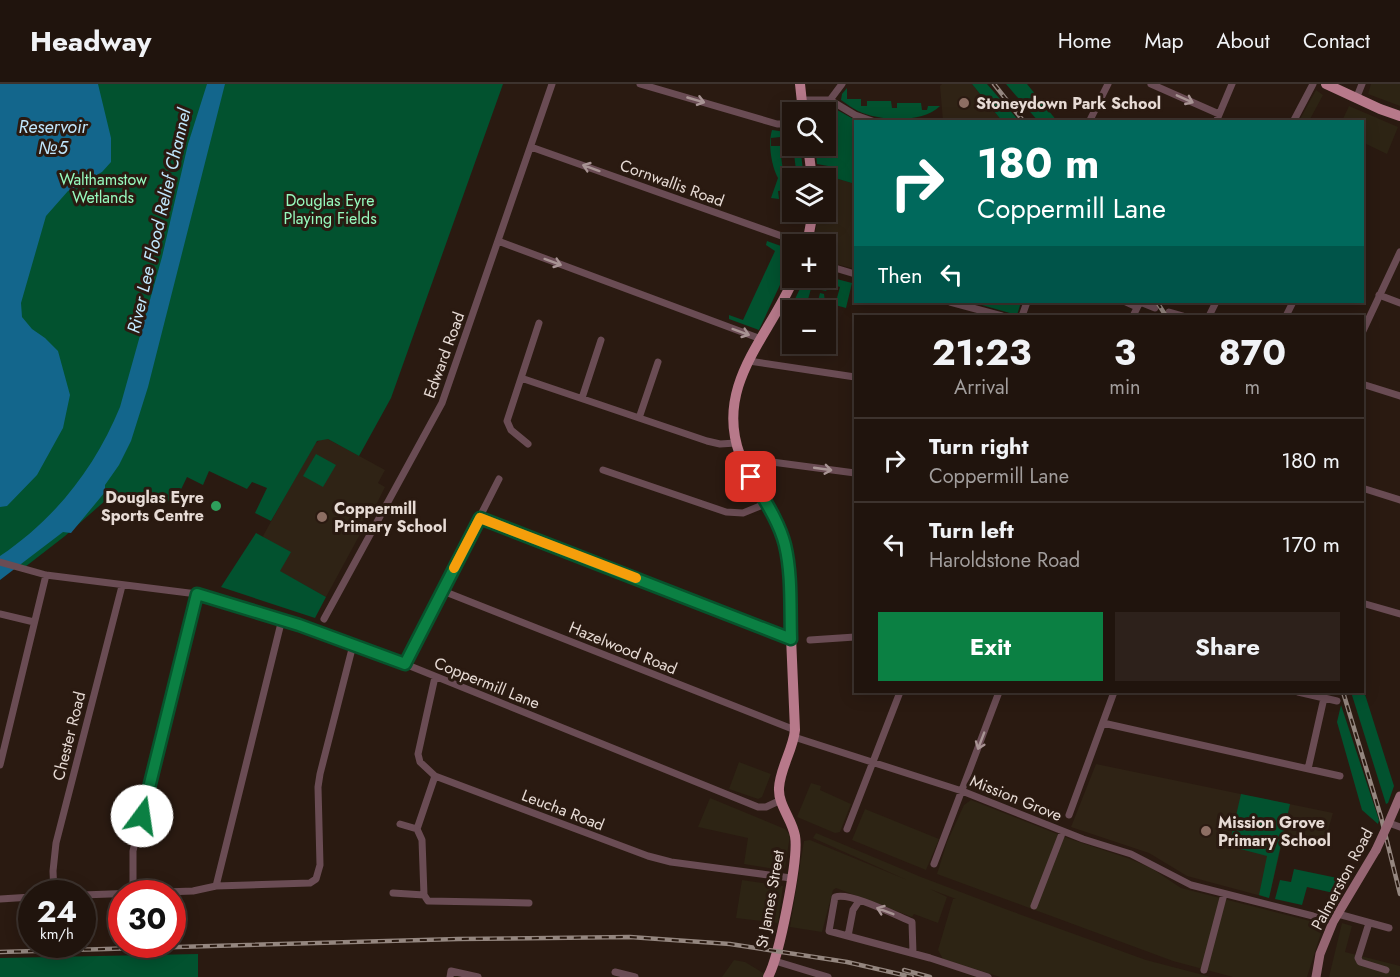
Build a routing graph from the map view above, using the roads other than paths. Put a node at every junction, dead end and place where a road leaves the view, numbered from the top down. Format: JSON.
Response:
{"nodes":[{"id":1,"x":552,"y":84,"type":"edge"},
{"id":2,"x":640,"y":84,"type":"edge"},
{"id":3,"x":800,"y":84,"type":"edge"},
{"id":4,"x":842,"y":84,"type":"edge"},
{"id":5,"x":1108,"y":84,"type":"edge"},
{"id":6,"x":1150,"y":84,"type":"edge"},
{"id":7,"x":1232,"y":84,"type":"edge"},
{"id":8,"x":1313,"y":84,"type":"edge"},
{"id":9,"x":1326,"y":84,"type":"edge"},
{"id":10,"x":1362,"y":84,"type":"edge"},
{"id":11,"x":1356,"y":99,"type":"junction"},
{"id":12,"x":802,"y":100,"type":"joint"},
{"id":13,"x":830,"y":100,"type":"junction"},
{"id":14,"x":1400,"y":116,"type":"edge"},
{"id":15,"x":1218,"y":118,"type":"edge"},
{"id":16,"x":869,"y":120,"type":"edge"},
{"id":17,"x":1090,"y":120,"type":"edge"},
{"id":18,"x":1294,"y":120,"type":"edge"},
{"id":19,"x":782,"y":124,"type":"edge"},
{"id":20,"x":531,"y":147,"type":"junction"},
{"id":21,"x":782,"y":236,"type":"edge"},
{"id":22,"x":498,"y":241,"type":"junction"},
{"id":23,"x":1400,"y":252,"type":"edge"},
{"id":24,"x":836,"y":268,"type":"edge"},
{"id":25,"x":854,"y":274,"type":"edge"},
{"id":26,"x":789,"y":288,"type":"edge"},
{"id":27,"x":1379,"y":295,"type":"junction"},
{"id":28,"x":954,"y":303,"type":"edge"},
{"id":29,"x":1139,"y":303,"type":"edge"},
{"id":30,"x":1400,"y":303,"type":"edge"},
{"id":31,"x":1155,"y":308,"type":"dead end"},
{"id":32,"x":1169,"y":312,"type":"dead end"},
{"id":33,"x":998,"y":315,"type":"edge"},
{"id":34,"x":1180,"y":315,"type":"edge"},
{"id":35,"x":539,"y":323,"type":"dead end"},
{"id":36,"x":1364,"y":329,"type":"edge"},
{"id":37,"x":761,"y":339,"type":"junction"},
{"id":38,"x":601,"y":340,"type":"dead end"},
{"id":39,"x":748,"y":361,"type":"junction"},
{"id":40,"x":658,"y":362,"type":"dead end"},
{"id":41,"x":854,"y":377,"type":"edge"},
{"id":42,"x":521,"y":378,"type":"junction"},
{"id":43,"x":1364,"y":385,"type":"edge"},
{"id":44,"x":1400,"y":396,"type":"edge"},
{"id":45,"x":582,"y":398,"type":"junction"},
{"id":46,"x":639,"y":418,"type":"junction"},
{"id":47,"x":736,"y":443,"type":"junction"},
{"id":48,"x":528,"y":444,"type":"dead end"},
{"id":49,"x":603,"y":470,"type":"dead end"},
{"id":50,"x":854,"y":473,"type":"edge"},
{"id":51,"x":749,"y":474,"type":"junction"},
{"id":52,"x":500,"y":479,"type":"dead end"},
{"id":53,"x":1364,"y":489,"type":"edge"},
{"id":54,"x":1400,"y":500,"type":"edge"},
{"id":55,"x":765,"y":504,"type":"junction"},
{"id":56,"x":480,"y":518,"type":"junction"},
{"id":57,"x":0,"y":562,"type":"edge"},
{"id":58,"x":46,"y":575,"type":"junction"},
{"id":59,"x":122,"y":586,"type":"junction"},
{"id":60,"x":443,"y":591,"type":"junction"},
{"id":61,"x":197,"y":594,"type":"junction"},
{"id":62,"x":1364,"y":604,"type":"edge"},
{"id":63,"x":0,"y":614,"type":"edge"},
{"id":64,"x":1400,"y":614,"type":"edge"},
{"id":65,"x":282,"y":619,"type":"junction"},
{"id":66,"x":324,"y":619,"type":"dead end"},
{"id":67,"x":34,"y":622,"type":"junction"},
{"id":68,"x":854,"y":637,"type":"edge"},
{"id":69,"x":791,"y":639,"type":"junction"},
{"id":70,"x":810,"y":640,"type":"dead end"},
{"id":71,"x":353,"y":645,"type":"junction"},
{"id":72,"x":405,"y":664,"type":"junction"},
{"id":73,"x":435,"y":676,"type":"junction"},
{"id":74,"x":900,"y":693,"type":"edge"},
{"id":75,"x":999,"y":693,"type":"edge"},
{"id":76,"x":1114,"y":693,"type":"edge"},
{"id":77,"x":1302,"y":693,"type":"edge"},
{"id":78,"x":1324,"y":698,"type":"junction"},
{"id":79,"x":1337,"y":701,"type":"dead end"},
{"id":80,"x":1102,"y":723,"type":"junction"},
{"id":81,"x":794,"y":734,"type":"junction"},
{"id":82,"x":874,"y":762,"type":"junction"},
{"id":83,"x":0,"y":765,"type":"edge"},
{"id":84,"x":1308,"y":769,"type":"junction"},
{"id":85,"x":435,"y":776,"type":"junction"},
{"id":86,"x":1340,"y":776,"type":"dead end"},
{"id":87,"x":962,"y":791,"type":"junction"},
{"id":88,"x":1400,"y":796,"type":"edge"},
{"id":89,"x":781,"y":800,"type":"junction"},
{"id":90,"x":1068,"y":815,"type":"dead end"},
{"id":91,"x":400,"y":824,"type":"dead end"},
{"id":92,"x":1388,"y":824,"type":"junction"},
{"id":93,"x":1400,"y":826,"type":"edge"},
{"id":94,"x":417,"y":829,"type":"junction"},
{"id":95,"x":847,"y":829,"type":"dead end"},
{"id":96,"x":1063,"y":831,"type":"junction"},
{"id":97,"x":934,"y":864,"type":"dead end"},
{"id":98,"x":791,"y":878,"type":"junction"},
{"id":99,"x":53,"y":880,"type":"edge"},
{"id":100,"x":133,"y":880,"type":"edge"},
{"id":101,"x":216,"y":886,"type":"junction"},
{"id":102,"x":186,"y":891,"type":"edge"},
{"id":103,"x":393,"y":893,"type":"dead end"},
{"id":104,"x":1224,"y":894,"type":"junction"},
{"id":105,"x":424,"y":896,"type":"junction"},
{"id":106,"x":18,"y":897,"type":"edge"},
{"id":107,"x":0,"y":898,"type":"edge"},
{"id":108,"x":859,"y":901,"type":"junction"},
{"id":109,"x":529,"y":903,"type":"dead end"},
{"id":110,"x":1034,"y":906,"type":"dead end"},
{"id":111,"x":1335,"y":918,"type":"junction"},
{"id":112,"x":1369,"y":924,"type":"junction"},
{"id":113,"x":1389,"y":928,"type":"dead end"},
{"id":114,"x":845,"y":935,"type":"junction"},
{"id":115,"x":913,"y":953,"type":"junction"},
{"id":116,"x":775,"y":961,"type":"junction"},
{"id":117,"x":1204,"y":970,"type":"dead end"},
{"id":118,"x":1386,"y":970,"type":"dead end"},
{"id":119,"x":615,"y":972,"type":"dead end"},
{"id":120,"x":450,"y":977,"type":"edge"},
{"id":121,"x":478,"y":977,"type":"edge"},
{"id":122,"x":635,"y":977,"type":"edge"},
{"id":123,"x":768,"y":977,"type":"edge"},
{"id":124,"x":828,"y":977,"type":"edge"},
{"id":125,"x":988,"y":977,"type":"edge"},
{"id":126,"x":1316,"y":977,"type":"edge"}],
"edges":[{"from":1,"to":20,"type":"street","name":"Edward Road"},
{"from":2,"to":19,"type":"street","one_way":true},
{"from":3,"to":12,"type":"main road"},
{"from":4,"to":13,"type":"street"},
{"from":5,"to":17,"type":"street"},
{"from":6,"to":15,"type":"street","one_way":true},
{"from":7,"to":15,"type":"street"},
{"from":8,"to":18,"type":"street"},
{"from":9,"to":11,"type":"main road"},
{"from":10,"to":11,"type":"street"},
{"from":11,"to":14,"type":"main road"},
{"from":12,"to":13,"type":"street"},
{"from":13,"to":16,"type":"street"},
{"from":21,"to":20,"type":"street","name":"Cornwallis Road","one_way":true},
{"from":20,"to":22,"type":"street","name":"Edward Road"},
{"from":22,"to":37,"type":"street","one_way":true},
{"from":22,"to":66,"type":"street","name":"Edward Road"},
{"from":23,"to":27,"type":"street"},
{"from":24,"to":25,"type":"street"},
{"from":26,"to":37,"type":"main road"},
{"from":27,"to":30,"type":"street"},
{"from":27,"to":36,"type":"street"},
{"from":28,"to":33,"type":"street"},
{"from":29,"to":31,"type":"street"},
{"from":32,"to":34,"type":"street"},
{"from":35,"to":42,"type":"street"},
{"from":37,"to":39,"type":"main road"},
{"from":38,"to":45,"type":"street"},
{"from":39,"to":41,"type":"street"},
{"from":39,"to":47,"type":"main road"},
{"from":40,"to":46,"type":"street"},
{"from":42,"to":45,"type":"street"},
{"from":42,"to":48,"type":"street"},
{"from":43,"to":44,"type":"street"},
{"from":45,"to":46,"type":"street"},
{"from":46,"to":47,"type":"street"},
{"from":47,"to":51,"type":"main road"},
{"from":49,"to":55,"type":"street"},
{"from":51,"to":50,"type":"street","one_way":true},
{"from":51,"to":55,"type":"main road"},
{"from":52,"to":56,"type":"street"},
{"from":53,"to":54,"type":"street"},
{"from":55,"to":69,"type":"main road"},
{"from":56,"to":60,"type":"street"},
{"from":56,"to":69,"type":"street"},
{"from":57,"to":58,"type":"street","name":"Coppermill Lane"},
{"from":58,"to":59,"type":"street","name":"Coppermill Lane"},
{"from":58,"to":67,"type":"street"},
{"from":59,"to":61,"type":"street","name":"Coppermill Lane"},
{"from":59,"to":99,"type":"street","name":"Chester Road"},
{"from":60,"to":72,"type":"street"},
{"from":60,"to":81,"type":"street","name":"Hazelwood Road"},
{"from":61,"to":65,"type":"street","name":"Coppermill Lane"},
{"from":61,"to":100,"type":"street"},
{"from":62,"to":64,"type":"street"},
{"from":63,"to":67,"type":"street"},
{"from":65,"to":71,"type":"street","name":"Coppermill Lane"},
{"from":65,"to":101,"type":"street"},
{"from":67,"to":83,"type":"street"},
{"from":68,"to":70,"type":"street"},
{"from":69,"to":81,"type":"main road"},
{"from":71,"to":72,"type":"street","name":"Coppermill Lane"},
{"from":71,"to":101,"type":"street"},
{"from":72,"to":73,"type":"street","name":"Coppermill Lane"},
{"from":73,"to":85,"type":"street"},
{"from":73,"to":89,"type":"street","name":"Coppermill Lane"},
{"from":74,"to":82,"type":"street"},
{"from":75,"to":87,"type":"street","one_way":true},
{"from":76,"to":80,"type":"street"},
{"from":77,"to":78,"type":"street"},
{"from":78,"to":79,"type":"street"},
{"from":78,"to":84,"type":"street"},
{"from":80,"to":84,"type":"street"},
{"from":80,"to":90,"type":"street"},
{"from":81,"to":82,"type":"street","name":"Mission Grove"},
{"from":81,"to":89,"type":"main road"},
{"from":82,"to":87,"type":"street","name":"Mission Grove"},
{"from":82,"to":95,"type":"street"},
{"from":84,"to":86,"type":"street"},
{"from":85,"to":94,"type":"street"},
{"from":85,"to":98,"type":"street","name":"Leucha Road"},
{"from":87,"to":96,"type":"street","name":"Mission Grove"},
{"from":87,"to":97,"type":"street"},
{"from":88,"to":92,"type":"street","name":"Palmerston Road"},
{"from":89,"to":98,"type":"main road","name":"St James Street"},
{"from":91,"to":94,"type":"street"},
{"from":92,"to":93,"type":"street"},
{"from":92,"to":111,"type":"street","name":"Palmerston Road","bridge":true},
{"from":94,"to":105,"type":"street"},
{"from":96,"to":104,"type":"street","name":"Mission Grove"},
{"from":96,"to":110,"type":"street"},
{"from":98,"to":116,"type":"main road","name":"St James Street"},
{"from":101,"to":102,"type":"street"},
{"from":103,"to":105,"type":"street"},
{"from":104,"to":111,"type":"street","name":"Mission Grove"},
{"from":104,"to":117,"type":"street"},
{"from":105,"to":109,"type":"street"},
{"from":106,"to":107,"type":"street"},
{"from":108,"to":114,"type":"street"},
{"from":108,"to":114,"type":"street"},
{"from":115,"to":108,"type":"street","one_way":true},
{"from":111,"to":112,"type":"street","name":"Mission Grove"},
{"from":111,"to":126,"type":"street","name":"Palmerston Road"},
{"from":112,"to":113,"type":"street","name":"Mission Grove"},
{"from":112,"to":118,"type":"street"},
{"from":114,"to":115,"type":"street"},
{"from":115,"to":125,"type":"street"},
{"from":116,"to":123,"type":"main road","name":"St James Street"},
{"from":116,"to":124,"type":"street"},
{"from":119,"to":122,"type":"street"},
{"from":120,"to":121,"type":"street"}]}
